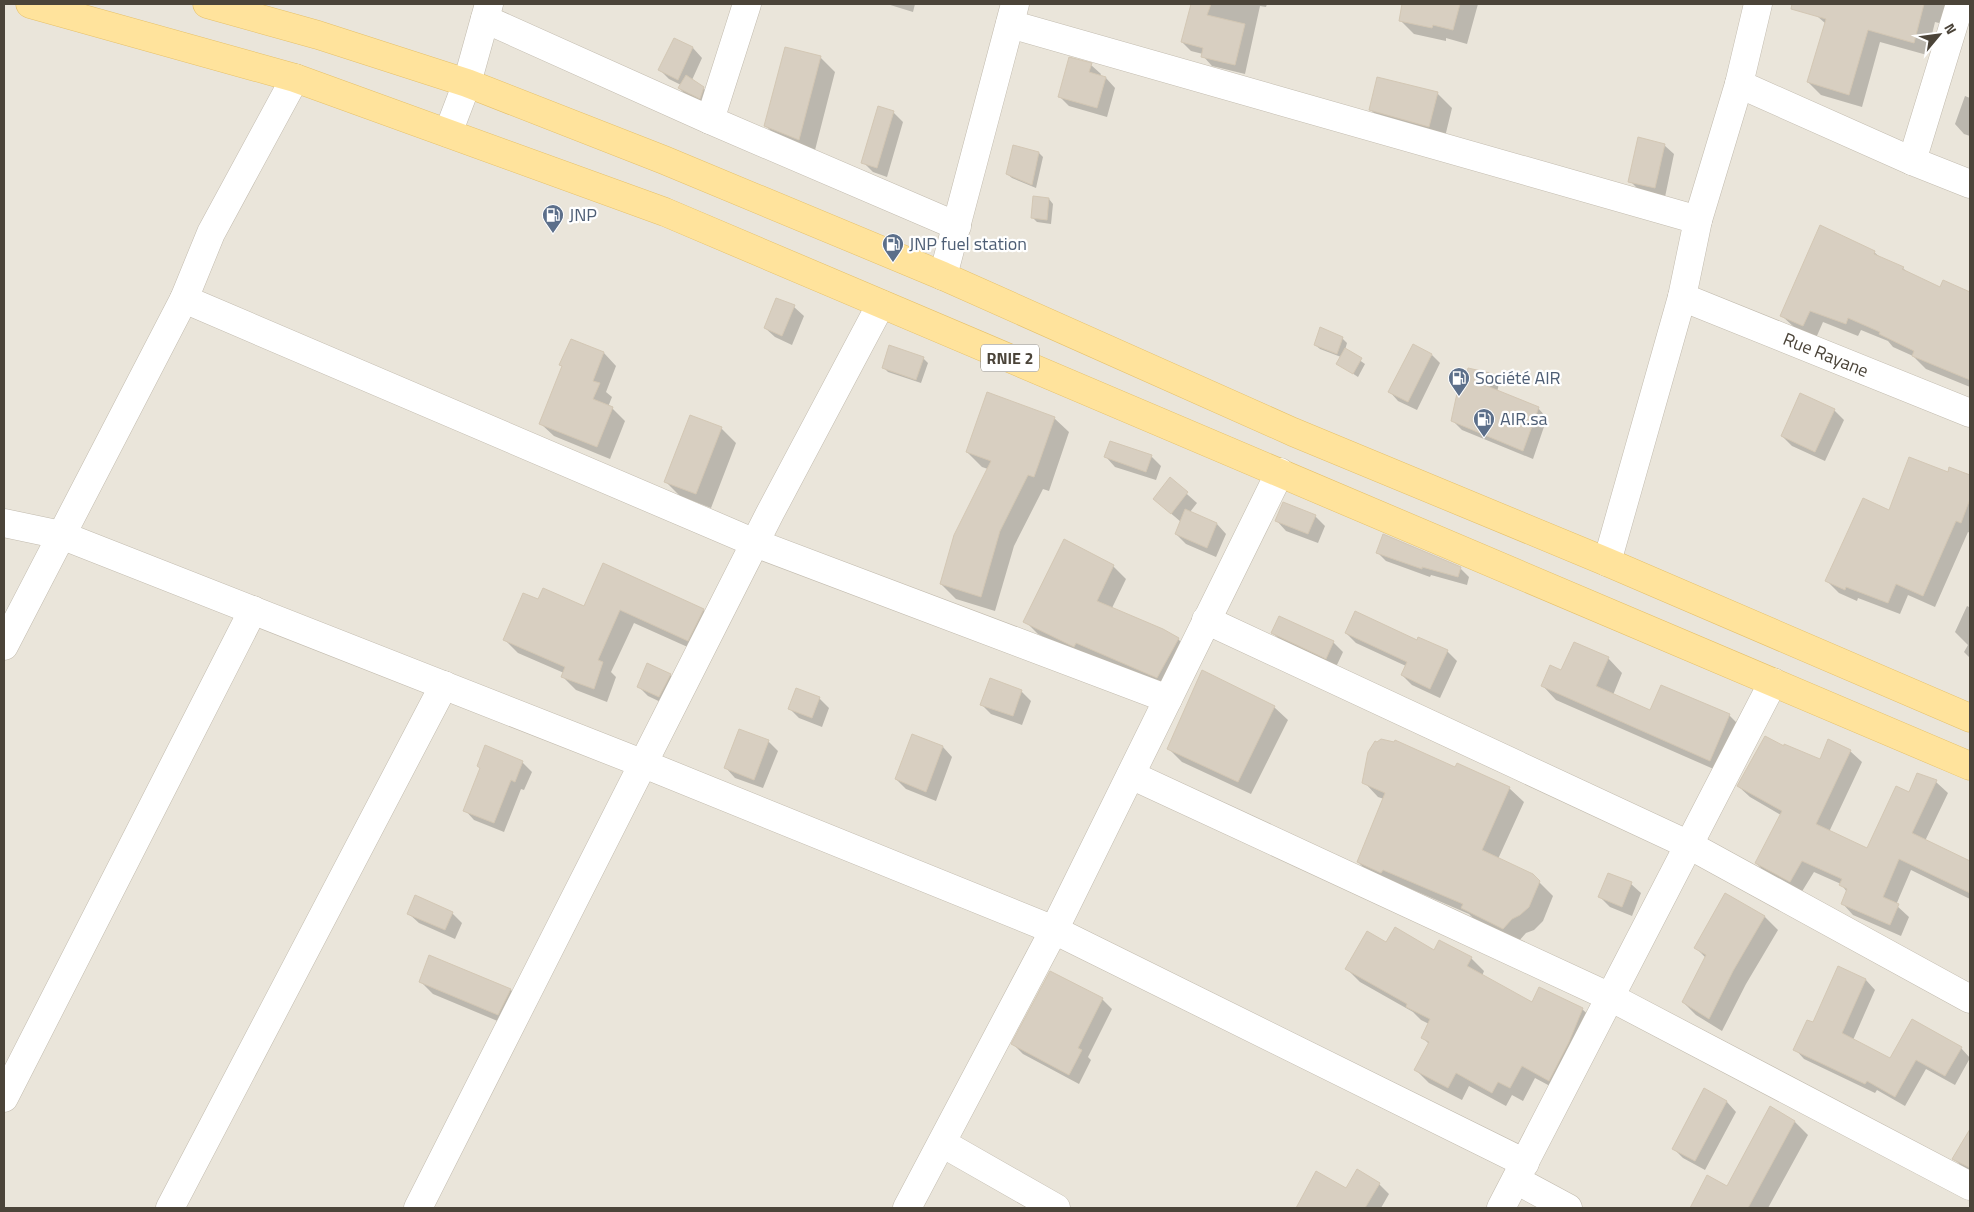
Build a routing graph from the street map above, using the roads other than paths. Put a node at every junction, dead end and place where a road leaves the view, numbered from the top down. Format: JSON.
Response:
{"nodes":[{"id":1,"x":30,"y":4,"type":"edge"},
{"id":2,"x":207,"y":4,"type":"edge"},
{"id":3,"x":747,"y":4,"type":"edge"},
{"id":4,"x":1758,"y":4,"type":"edge"},
{"id":5,"x":1960,"y":4,"type":"edge"},
{"id":6,"x":487,"y":11,"type":"edge"},
{"id":7,"x":1013,"y":14,"type":"edge"},
{"id":8,"x":295,"y":78,"type":"junction"},
{"id":9,"x":467,"y":83,"type":"junction"},
{"id":10,"x":1739,"y":84,"type":"junction"},
{"id":11,"x":710,"y":120,"type":"junction"},
{"id":12,"x":448,"y":133,"type":"junction"},
{"id":13,"x":1912,"y":161,"type":"junction"},
{"id":14,"x":1970,"y":184,"type":"edge"},
{"id":15,"x":1698,"y":220,"type":"junction"},
{"id":16,"x":956,"y":226,"type":"junction"},
{"id":17,"x":943,"y":276,"type":"junction"},
{"id":18,"x":1682,"y":297,"type":"junction"},
{"id":19,"x":184,"y":299,"type":"junction"},
{"id":20,"x":881,"y":304,"type":"junction"},
{"id":21,"x":1970,"y":413,"type":"edge"},
{"id":22,"x":1280,"y":472,"type":"junction"},
{"id":23,"x":4,"y":522,"type":"edge"},
{"id":24,"x":61,"y":535,"type":"junction"},
{"id":25,"x":755,"y":543,"type":"junction"},
{"id":26,"x":1607,"y":562,"type":"junction"},
{"id":27,"x":253,"y":610,"type":"junction"},
{"id":28,"x":1206,"y":620,"type":"junction"},
{"id":29,"x":4,"y":646,"type":"edge"},
{"id":30,"x":1773,"y":682,"type":"junction"},
{"id":31,"x":444,"y":685,"type":"junction"},
{"id":32,"x":1168,"y":699,"type":"junction"},
{"id":33,"x":1970,"y":718,"type":"edge"},
{"id":34,"x":644,"y":764,"type":"junction"},
{"id":35,"x":1970,"y":766,"type":"edge"},
{"id":36,"x":1131,"y":776,"type":"junction"},
{"id":37,"x":1689,"y":845,"type":"junction"},
{"id":38,"x":1054,"y":930,"type":"junction"},
{"id":39,"x":1610,"y":997,"type":"junction"},
{"id":40,"x":1970,"y":999,"type":"edge"},
{"id":41,"x":4,"y":1098,"type":"edge"},
{"id":42,"x":942,"y":1143,"type":"junction"},
{"id":43,"x":1520,"y":1171,"type":"junction"},
{"id":44,"x":1970,"y":1186,"type":"edge"},
{"id":45,"x":170,"y":1208,"type":"edge"},
{"id":46,"x":418,"y":1208,"type":"edge"},
{"id":47,"x":907,"y":1208,"type":"edge"},
{"id":48,"x":1056,"y":1208,"type":"edge"},
{"id":49,"x":1501,"y":1208,"type":"edge"},
{"id":50,"x":1568,"y":1208,"type":"edge"}],
"edges":[{"from":1,"to":8,"type":"main road","number":"RNIE 2"},
{"from":2,"to":9,"type":"main road","number":"RNIE 2"},
{"from":3,"to":11,"type":"street"},
{"from":4,"to":10,"type":"street"},
{"from":5,"to":13,"type":"street"},
{"from":6,"to":9,"type":"street"},
{"from":6,"to":11,"type":"street"},
{"from":7,"to":15,"type":"street"},
{"from":7,"to":16,"type":"street"},
{"from":8,"to":12,"type":"main road","number":"RNIE 2"},
{"from":8,"to":19,"type":"street"},
{"from":9,"to":12,"type":"street"},
{"from":9,"to":17,"type":"main road","number":"RNIE 2"},
{"from":10,"to":13,"type":"street"},
{"from":10,"to":15,"type":"street"},
{"from":11,"to":16,"type":"street"},
{"from":12,"to":20,"type":"main road","number":"RNIE 2"},
{"from":13,"to":14,"type":"street"},
{"from":15,"to":18,"type":"street"},
{"from":16,"to":17,"type":"street"},
{"from":17,"to":26,"type":"main road","number":"RNIE 2"},
{"from":18,"to":21,"type":"street","name":"Rue Rayane"},
{"from":18,"to":26,"type":"street"},
{"from":19,"to":24,"type":"street"},
{"from":19,"to":25,"type":"street"},
{"from":20,"to":22,"type":"main road","number":"RNIE 2"},
{"from":20,"to":25,"type":"street"},
{"from":22,"to":28,"type":"street"},
{"from":22,"to":30,"type":"main road","number":"RNIE 2"},
{"from":23,"to":24,"type":"street"},
{"from":24,"to":27,"type":"street"},
{"from":24,"to":29,"type":"street"},
{"from":25,"to":32,"type":"street"},
{"from":25,"to":34,"type":"street"},
{"from":26,"to":33,"type":"main road","number":"RNIE 2"},
{"from":27,"to":31,"type":"street"},
{"from":27,"to":41,"type":"street"},
{"from":28,"to":32,"type":"street"},
{"from":28,"to":37,"type":"street"},
{"from":30,"to":35,"type":"main road","number":"RNIE 2"},
{"from":30,"to":37,"type":"street"},
{"from":31,"to":34,"type":"street"},
{"from":31,"to":45,"type":"street"},
{"from":32,"to":36,"type":"street"},
{"from":34,"to":38,"type":"street"},
{"from":34,"to":46,"type":"street"},
{"from":36,"to":38,"type":"street"},
{"from":36,"to":39,"type":"street"},
{"from":37,"to":39,"type":"street"},
{"from":37,"to":40,"type":"street"},
{"from":38,"to":42,"type":"street"},
{"from":38,"to":43,"type":"street"},
{"from":39,"to":43,"type":"street"},
{"from":39,"to":44,"type":"street"},
{"from":42,"to":47,"type":"street"},
{"from":42,"to":48,"type":"street"},
{"from":43,"to":49,"type":"street"},
{"from":43,"to":50,"type":"street"}]}
